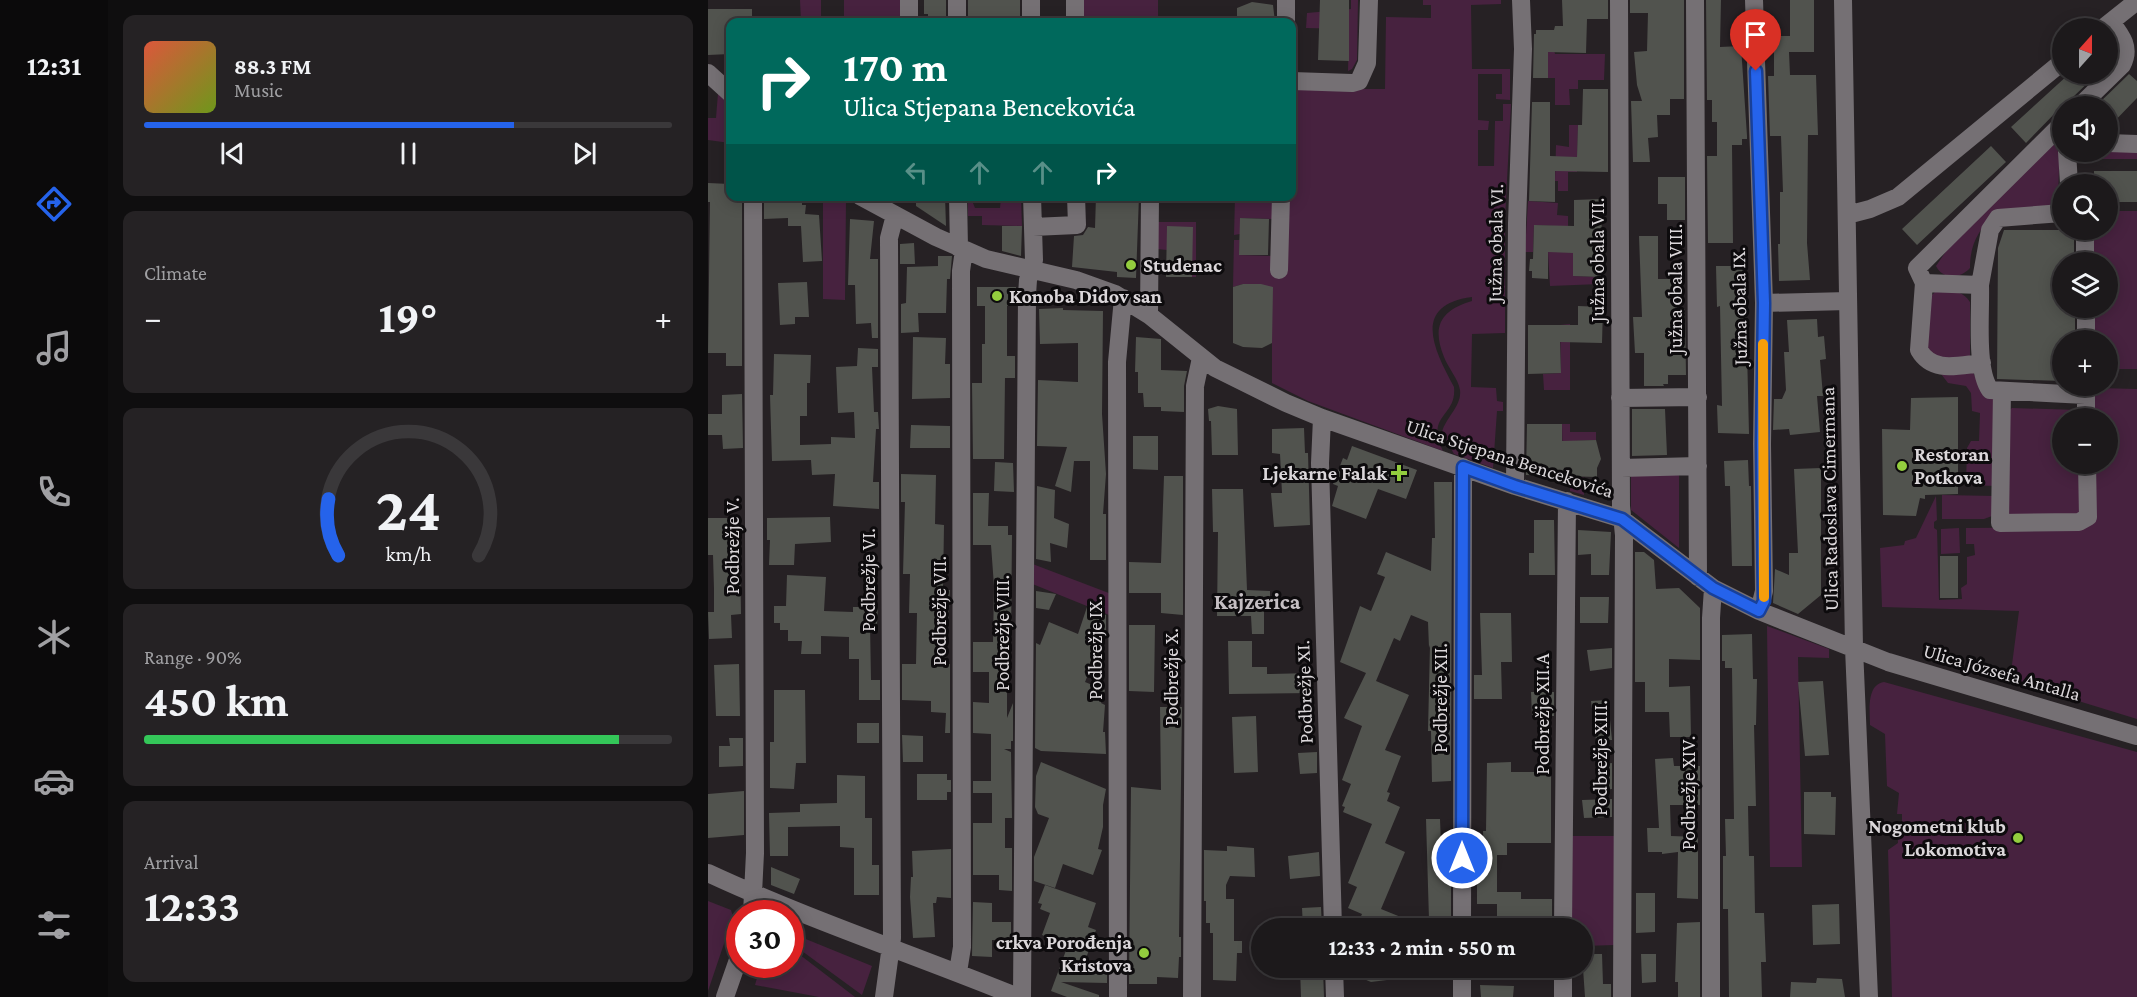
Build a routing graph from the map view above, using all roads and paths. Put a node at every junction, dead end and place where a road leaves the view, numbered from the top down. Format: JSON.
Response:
{"nodes":[{"id":1,"x":909,"y":0,"type":"edge"},
{"id":2,"x":957,"y":0,"type":"edge"},
{"id":3,"x":1031,"y":0,"type":"edge"},
{"id":4,"x":1075,"y":0,"type":"edge"},
{"id":5,"x":1286,"y":0,"type":"edge"},
{"id":6,"x":1369,"y":0,"type":"edge"},
{"id":7,"x":1521,"y":0,"type":"edge"},
{"id":8,"x":1619,"y":0,"type":"edge"},
{"id":9,"x":1695,"y":0,"type":"edge"},
{"id":10,"x":1754,"y":0,"type":"edge"},
{"id":11,"x":1843,"y":0,"type":"edge"},
{"id":12,"x":2137,"y":1,"type":"edge"},
{"id":13,"x":909,"y":18,"type":"edge"},
{"id":14,"x":957,"y":18,"type":"edge"},
{"id":15,"x":1031,"y":18,"type":"edge"},
{"id":16,"x":1075,"y":18,"type":"edge"},
{"id":17,"x":1286,"y":18,"type":"edge"},
{"id":18,"x":2116,"y":18,"type":"edge"},
{"id":19,"x":2118,"y":33,"type":"edge"},
{"id":20,"x":2118,"y":69,"type":"edge"},
{"id":21,"x":2052,"y":70,"type":"edge"},
{"id":22,"x":708,"y":73,"type":"edge"},
{"id":23,"x":1296,"y":81,"type":"edge"},
{"id":24,"x":2103,"y":84,"type":"edge"},
{"id":25,"x":726,"y":89,"type":"edge"},
{"id":26,"x":2090,"y":96,"type":"edge"},
{"id":27,"x":2052,"y":134,"type":"edge"},
{"id":28,"x":2118,"y":143,"type":"edge"},
{"id":29,"x":2137,"y":144,"type":"edge"},
{"id":30,"x":753,"y":201,"type":"edge"},
{"id":31,"x":869,"y":201,"type":"edge"},
{"id":32,"x":958,"y":201,"type":"edge"},
{"id":33,"x":1032,"y":201,"type":"edge"},
{"id":34,"x":1076,"y":201,"type":"edge"},
{"id":35,"x":1150,"y":201,"type":"edge"},
{"id":36,"x":1281,"y":201,"type":"edge"},
{"id":37,"x":2052,"y":214,"type":"edge"},
{"id":38,"x":895,"y":215,"type":"junction"},
{"id":39,"x":1847,"y":215,"type":"junction"},
{"id":40,"x":1033,"y":227,"type":"junction"},
{"id":41,"x":961,"y":249,"type":"junction"},
{"id":42,"x":1031,"y":270,"type":"junction"},
{"id":43,"x":1279,"y":270,"type":"dead end"},
{"id":44,"x":1924,"y":283,"type":"junction"},
{"id":45,"x":1980,"y":285,"type":"junction"},
{"id":46,"x":1123,"y":298,"type":"junction"},
{"id":47,"x":1848,"y":301,"type":"junction"},
{"id":48,"x":1764,"y":303,"type":"junction"},
{"id":49,"x":1149,"y":315,"type":"junction"},
{"id":50,"x":1201,"y":358,"type":"junction"},
{"id":51,"x":1982,"y":363,"type":"junction"},
{"id":52,"x":2052,"y":390,"type":"edge"},
{"id":53,"x":2002,"y":391,"type":"junction"},
{"id":54,"x":1698,"y":397,"type":"junction"},
{"id":55,"x":1620,"y":398,"type":"junction"},
{"id":56,"x":1323,"y":418,"type":"junction"},
{"id":57,"x":1698,"y":465,"type":"junction"},
{"id":58,"x":1463,"y":467,"type":"junction"},
{"id":59,"x":1621,"y":468,"type":"junction"},
{"id":60,"x":2087,"y":474,"type":"edge"},
{"id":61,"x":1515,"y":486,"type":"junction"},
{"id":62,"x":1567,"y":501,"type":"junction"},
{"id":63,"x":1622,"y":519,"type":"junction"},
{"id":64,"x":1698,"y":577,"type":"junction"},
{"id":65,"x":1713,"y":588,"type":"junction"},
{"id":66,"x":1759,"y":611,"type":"junction"},
{"id":67,"x":1854,"y":648,"type":"junction"},
{"id":68,"x":2137,"y":736,"type":"edge"},
{"id":69,"x":708,"y":873,"type":"edge"},
{"id":70,"x":754,"y":894,"type":"junction"},
{"id":71,"x":754,"y":900,"type":"edge"},
{"id":72,"x":1333,"y":918,"type":"edge"},
{"id":73,"x":1462,"y":918,"type":"edge"},
{"id":74,"x":1563,"y":918,"type":"edge"},
{"id":75,"x":892,"y":946,"type":"junction"},
{"id":76,"x":958,"y":972,"type":"junction"},
{"id":77,"x":732,"y":978,"type":"edge"},
{"id":78,"x":1334,"y":978,"type":"edge"},
{"id":79,"x":1462,"y":978,"type":"edge"},
{"id":80,"x":1563,"y":978,"type":"edge"},
{"id":81,"x":725,"y":997,"type":"edge"},
{"id":82,"x":884,"y":997,"type":"edge"},
{"id":83,"x":1020,"y":997,"type":"edge"},
{"id":84,"x":1118,"y":997,"type":"edge"},
{"id":85,"x":1192,"y":997,"type":"edge"},
{"id":86,"x":1335,"y":997,"type":"edge"},
{"id":87,"x":1462,"y":997,"type":"edge"},
{"id":88,"x":1563,"y":997,"type":"edge"},
{"id":89,"x":1622,"y":997,"type":"edge"},
{"id":90,"x":1710,"y":997,"type":"edge"},
{"id":91,"x":1869,"y":997,"type":"edge"}],
"edges":[{"from":1,"to":13,"type":"street"},
{"from":2,"to":14,"type":"street"},
{"from":3,"to":15,"type":"street"},
{"from":4,"to":16,"type":"street"},
{"from":5,"to":17,"type":"street"},
{"from":6,"to":23,"type":"street"},
{"from":7,"to":61,"type":"street","name":"Južna obala VI."},
{"from":8,"to":55,"type":"street","name":"Južna obala VII."},
{"from":9,"to":54,"type":"street","name":"Južna obala VIII."},
{"from":10,"to":48,"type":"street","name":"Južna obala IX."},
{"from":11,"to":39,"type":"street","name":"Ulica Radoslava Cimermana"},
{"from":12,"to":18,"type":"street"},
{"from":19,"to":20,"type":"street"},
{"from":21,"to":39,"type":"street"},
{"from":22,"to":25,"type":"street"},
{"from":24,"to":26,"type":"street"},
{"from":27,"to":44,"type":"street"},
{"from":28,"to":29,"type":"street"},
{"from":30,"to":70,"type":"street","name":"Podbrežje V."},
{"from":31,"to":38,"type":"street","name":"Ulica Stjepana Bencekovića"},
{"from":32,"to":41,"type":"street","name":"Podbrežje VII."},
{"from":33,"to":40,"type":"street","name":"Podbrežje VIII."},
{"from":34,"to":40,"type":"street"},
{"from":35,"to":49,"type":"street"},
{"from":36,"to":43,"type":"street"},
{"from":37,"to":45,"type":"street"},
{"from":38,"to":41,"type":"street","name":"Ulica Stjepana Bencekovića"},
{"from":38,"to":75,"type":"street","name":"Podbrežje VI."},
{"from":39,"to":47,"type":"street","name":"Ulica Radoslava Cimermana"},
{"from":40,"to":42,"type":"street","name":"Podbrežje VIII."},
{"from":41,"to":42,"type":"street","name":"Ulica Stjepana Bencekovića"},
{"from":41,"to":76,"type":"street","name":"Podbrežje VII."},
{"from":42,"to":46,"type":"street","name":"Ulica Stjepana Bencekovića"},
{"from":42,"to":83,"type":"street","name":"Podbrežje VIII."},
{"from":44,"to":45,"type":"street"},
{"from":44,"to":51,"type":"street"},
{"from":45,"to":51,"type":"street"},
{"from":46,"to":49,"type":"street","name":"Ulica Stjepana Bencekovića"},
{"from":46,"to":84,"type":"street","name":"Podbrežje IX."},
{"from":47,"to":48,"type":"street"},
{"from":47,"to":67,"type":"street","name":"Ulica Radoslava Cimermana"},
{"from":48,"to":66,"type":"street","name":"Južna obala IX."},
{"from":49,"to":50,"type":"street","name":"Ulica Stjepana Bencekovića"},
{"from":50,"to":56,"type":"street","name":"Ulica Stjepana Bencekovića"},
{"from":50,"to":85,"type":"street","name":"Podbrežje X."},
{"from":51,"to":53,"type":"street"},
{"from":52,"to":53,"type":"street"},
{"from":53,"to":60,"type":"street"},
{"from":54,"to":55,"type":"street"},
{"from":54,"to":57,"type":"street","name":"Južna obala VIII."},
{"from":55,"to":59,"type":"street","name":"Južna obala VII."},
{"from":56,"to":58,"type":"street","name":"Ulica Stjepana Bencekovića"},
{"from":56,"to":72,"type":"street","name":"Podbrežje XI."},
{"from":57,"to":59,"type":"street"},
{"from":57,"to":64,"type":"street","name":"Južna obala VIII."},
{"from":58,"to":61,"type":"street","name":"Ulica Stjepana Bencekovića"},
{"from":58,"to":73,"type":"street","name":"Podbrežje XII."},
{"from":59,"to":63,"type":"street","name":"Južna obala VII."},
{"from":61,"to":62,"type":"street","name":"Ulica Stjepana Bencekovića"},
{"from":62,"to":63,"type":"street","name":"Ulica Stjepana Bencekovića"},
{"from":62,"to":74,"type":"street","name":"Podbrežje XII.A"},
{"from":63,"to":64,"type":"street","name":"Ulica Stjepana Bencekovića"},
{"from":63,"to":89,"type":"street","name":"Podbrežje XIII."},
{"from":64,"to":65,"type":"street","name":"Ulica Stjepana Bencekovića"},
{"from":65,"to":66,"type":"street","name":"Ulica Stjepana Bencekovića"},
{"from":65,"to":90,"type":"street","name":"Podbrežje XIV."},
{"from":66,"to":67,"type":"street","name":"Ulica Stjepana Bencekovića"},
{"from":67,"to":68,"type":"street","name":"Ulica Józsefa Antalla"},
{"from":67,"to":91,"type":"street","name":"Ulica Radoslava Cimermana"},
{"from":69,"to":70,"type":"street"},
{"from":70,"to":71,"type":"street","name":"Podbrežje V."},
{"from":70,"to":75,"type":"street"},
{"from":75,"to":76,"type":"street"},
{"from":75,"to":82,"type":"street","name":"Podbrežje VI."},
{"from":76,"to":83,"type":"street"},
{"from":77,"to":81,"type":"street"},
{"from":78,"to":86,"type":"street"},
{"from":79,"to":87,"type":"street"},
{"from":80,"to":88,"type":"street"}]}
